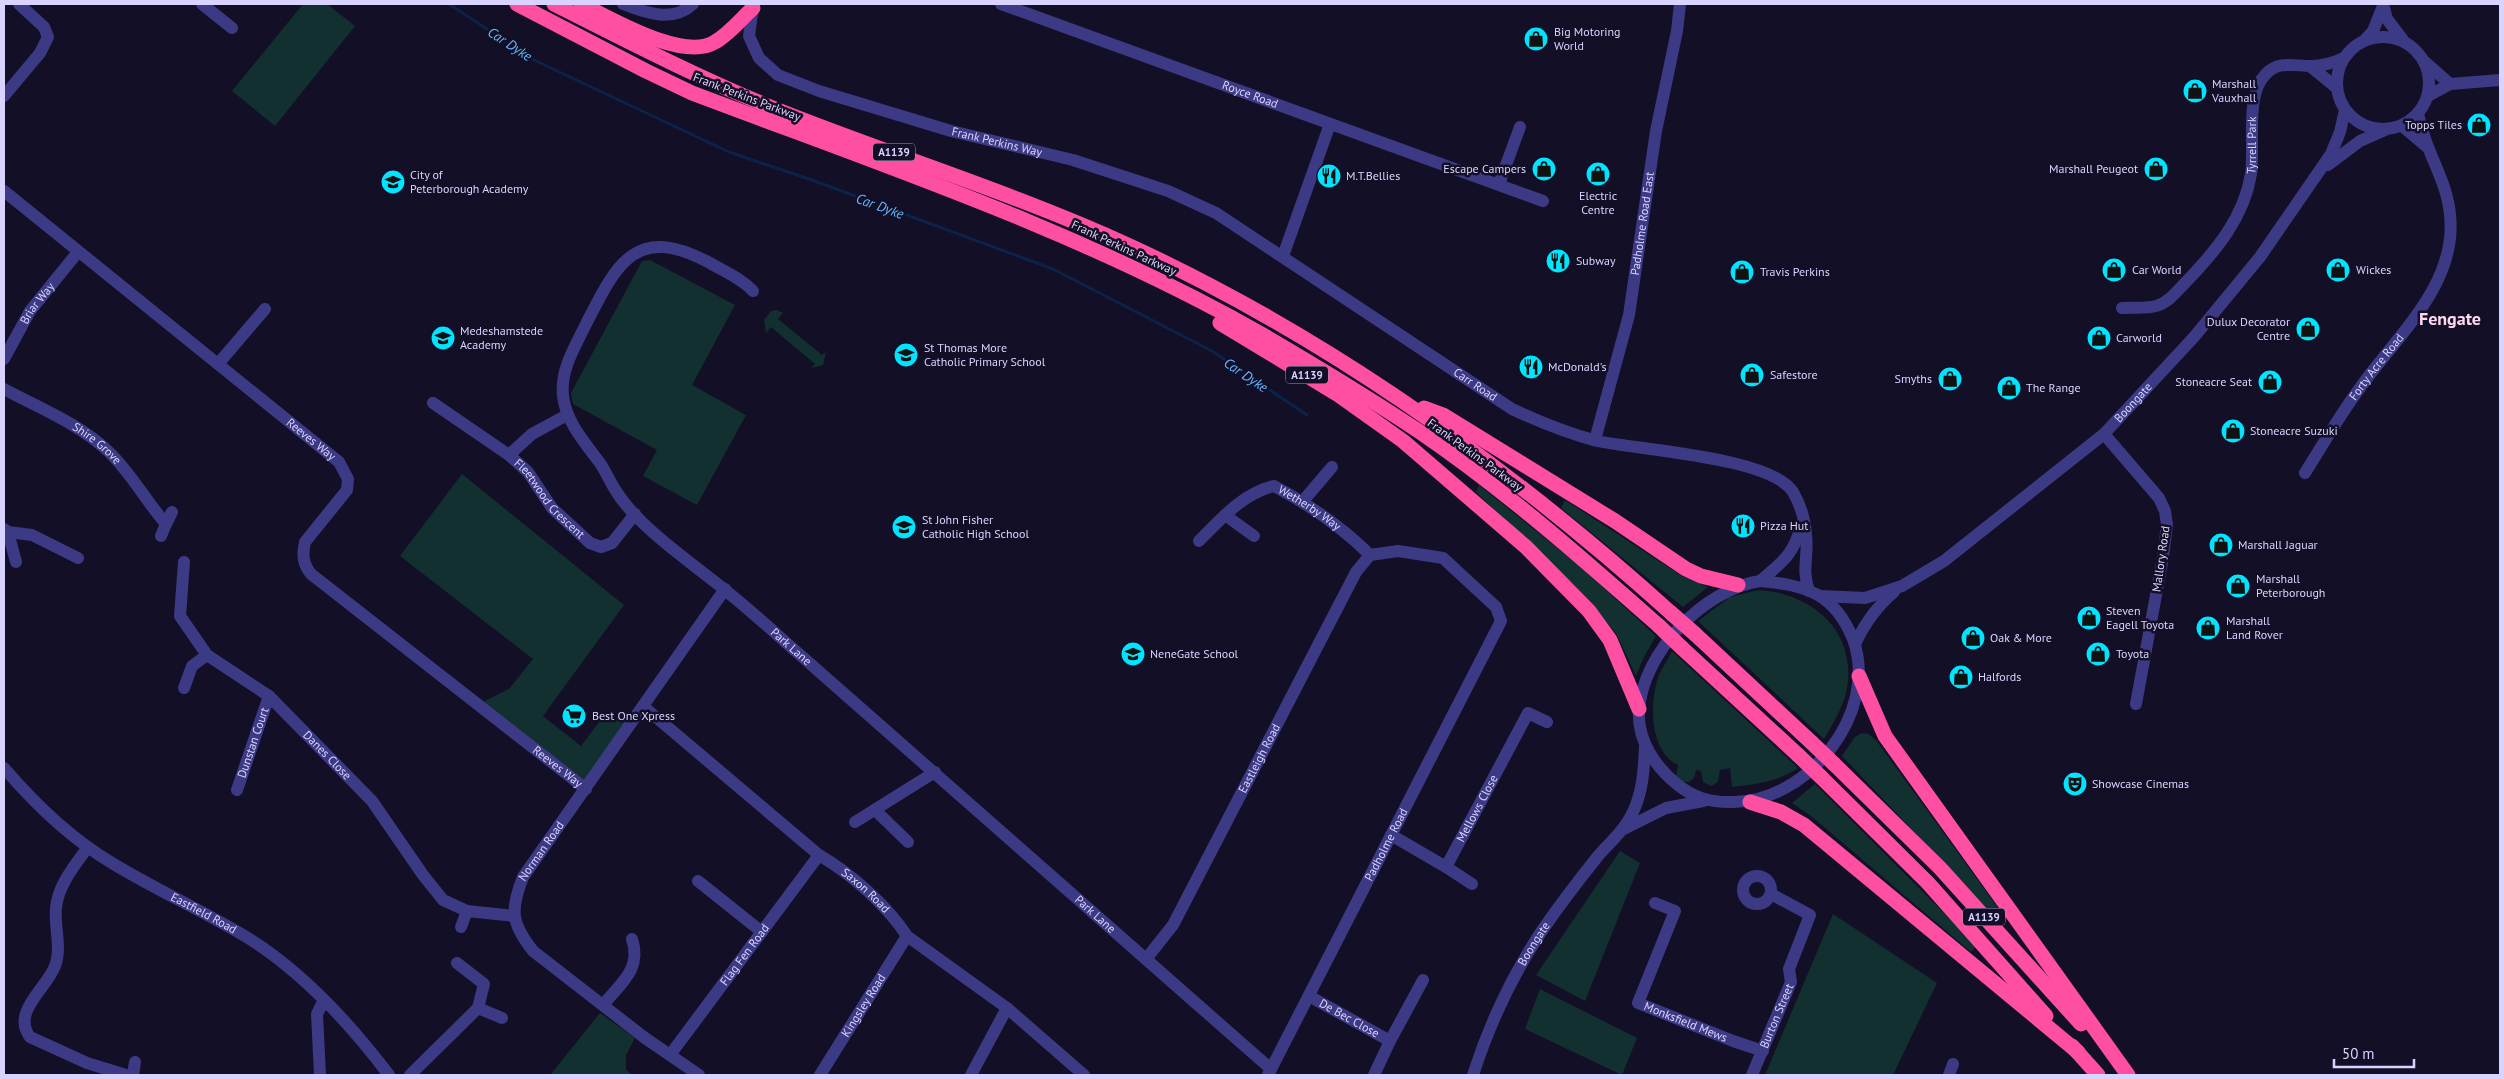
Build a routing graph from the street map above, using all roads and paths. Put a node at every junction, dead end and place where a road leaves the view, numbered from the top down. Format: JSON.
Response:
{"nodes":[{"id":1,"x":202,"y":4,"type":"edge"},
{"id":2,"x":517,"y":4,"type":"edge"},
{"id":3,"x":554,"y":4,"type":"edge"},
{"id":4,"x":580,"y":4,"type":"edge"},
{"id":5,"x":623,"y":4,"type":"edge"},
{"id":6,"x":693,"y":4,"type":"edge"},
{"id":7,"x":1001,"y":4,"type":"edge"},
{"id":8,"x":1680,"y":4,"type":"edge"},
{"id":9,"x":2383,"y":4,"type":"edge"},
{"id":10,"x":23,"y":5,"type":"edge"},
{"id":11,"x":753,"y":6,"type":"edge"},
{"id":12,"x":228,"y":25,"type":"dead end"},
{"id":13,"x":2364,"y":41,"type":"junction"},
{"id":14,"x":2403,"y":41,"type":"junction"},
{"id":15,"x":2344,"y":58,"type":"junction"},
{"id":16,"x":2424,"y":60,"type":"junction"},
{"id":17,"x":2310,"y":66,"type":"junction"},
{"id":18,"x":2500,"y":80,"type":"edge"},
{"id":19,"x":2450,"y":84,"type":"junction"},
{"id":20,"x":2337,"y":88,"type":"junction"},
{"id":21,"x":4,"y":96,"type":"edge"},
{"id":22,"x":2428,"y":96,"type":"junction"},
{"id":23,"x":2345,"y":110,"type":"junction"},
{"id":24,"x":2418,"y":114,"type":"junction"},
{"id":25,"x":1330,"y":124,"type":"junction"},
{"id":26,"x":2402,"y":126,"type":"junction"},
{"id":27,"x":1520,"y":127,"type":"dead end"},
{"id":28,"x":2385,"y":130,"type":"junction"},
{"id":29,"x":2428,"y":147,"type":"junction"},
{"id":30,"x":2318,"y":173,"type":"junction"},
{"id":31,"x":1499,"y":184,"type":"junction"},
{"id":32,"x":4,"y":191,"type":"edge"},
{"id":33,"x":1544,"y":201,"type":"dead end"},
{"id":34,"x":78,"y":252,"type":"junction"},
{"id":35,"x":1284,"y":256,"type":"junction"},
{"id":36,"x":1154,"y":278,"type":"junction"},
{"id":37,"x":753,"y":290,"type":"dead end"},
{"id":38,"x":2122,"y":308,"type":"dead end"},
{"id":39,"x":265,"y":309,"type":"dead end"},
{"id":40,"x":4,"y":360,"type":"edge"},
{"id":41,"x":218,"y":364,"type":"junction"},
{"id":42,"x":4,"y":389,"type":"edge"},
{"id":43,"x":433,"y":402,"type":"dead end"},
{"id":44,"x":567,"y":415,"type":"junction"},
{"id":45,"x":2104,"y":434,"type":"junction"},
{"id":46,"x":1595,"y":440,"type":"junction"},
{"id":47,"x":509,"y":455,"type":"junction"},
{"id":48,"x":1495,"y":457,"type":"junction"},
{"id":49,"x":1332,"y":467,"type":"dead end"},
{"id":50,"x":2305,"y":472,"type":"dead end"},
{"id":51,"x":1303,"y":501,"type":"junction"},
{"id":52,"x":172,"y":512,"type":"dead end"},
{"id":53,"x":636,"y":514,"type":"junction"},
{"id":54,"x":1225,"y":514,"type":"junction"},
{"id":55,"x":1803,"y":521,"type":"junction"},
{"id":56,"x":166,"y":524,"type":"junction"},
{"id":57,"x":6,"y":531,"type":"edge"},
{"id":58,"x":161,"y":536,"type":"dead end"},
{"id":59,"x":1254,"y":536,"type":"dead end"},
{"id":60,"x":1199,"y":541,"type":"dead end"},
{"id":61,"x":1370,"y":555,"type":"junction"},
{"id":62,"x":78,"y":558,"type":"dead end"},
{"id":63,"x":16,"y":562,"type":"dead end"},
{"id":64,"x":184,"y":562,"type":"dead end"},
{"id":65,"x":1760,"y":581,"type":"junction"},
{"id":66,"x":1738,"y":585,"type":"junction"},
{"id":67,"x":1902,"y":586,"type":"junction"},
{"id":68,"x":725,"y":590,"type":"junction"},
{"id":69,"x":1814,"y":594,"type":"junction"},
{"id":70,"x":1855,"y":644,"type":"junction"},
{"id":71,"x":207,"y":655,"type":"junction"},
{"id":72,"x":1859,"y":676,"type":"junction"},
{"id":73,"x":184,"y":688,"type":"dead end"},
{"id":74,"x":269,"y":696,"type":"junction"},
{"id":75,"x":2136,"y":704,"type":"dead end"},
{"id":76,"x":644,"y":707,"type":"junction"},
{"id":77,"x":1638,"y":709,"type":"junction"},
{"id":78,"x":1547,"y":722,"type":"dead end"},
{"id":79,"x":1645,"y":746,"type":"junction"},
{"id":80,"x":4,"y":768,"type":"edge"},
{"id":81,"x":936,"y":772,"type":"junction"},
{"id":82,"x":586,"y":789,"type":"junction"},
{"id":83,"x":237,"y":790,"type":"dead end"},
{"id":84,"x":1705,"y":800,"type":"junction"},
{"id":85,"x":1750,"y":802,"type":"junction"},
{"id":86,"x":875,"y":810,"type":"junction"},
{"id":87,"x":855,"y":822,"type":"dead end"},
{"id":88,"x":1623,"y":829,"type":"junction"},
{"id":89,"x":1391,"y":834,"type":"junction"},
{"id":90,"x":908,"y":842,"type":"dead end"},
{"id":91,"x":88,"y":847,"type":"junction"},
{"id":92,"x":819,"y":855,"type":"junction"},
{"id":93,"x":1446,"y":867,"type":"junction"},
{"id":94,"x":698,"y":881,"type":"dead end"},
{"id":95,"x":1472,"y":884,"type":"dead end"},
{"id":96,"x":1771,"y":894,"type":"dead end"},
{"id":97,"x":1655,"y":903,"type":"dead end"},
{"id":98,"x":467,"y":911,"type":"junction"},
{"id":99,"x":514,"y":916,"type":"junction"},
{"id":100,"x":461,"y":927,"type":"dead end"},
{"id":101,"x":762,"y":932,"type":"junction"},
{"id":102,"x":907,"y":936,"type":"junction"},
{"id":103,"x":632,"y":939,"type":"dead end"},
{"id":104,"x":1146,"y":959,"type":"junction"},
{"id":105,"x":457,"y":963,"type":"dead end"},
{"id":106,"x":1423,"y":980,"type":"dead end"},
{"id":107,"x":1309,"y":996,"type":"junction"},
{"id":108,"x":324,"y":1000,"type":"junction"},
{"id":109,"x":603,"y":1005,"type":"junction"},
{"id":110,"x":478,"y":1008,"type":"junction"},
{"id":111,"x":1007,"y":1008,"type":"junction"},
{"id":112,"x":502,"y":1018,"type":"dead end"},
{"id":113,"x":1390,"y":1041,"type":"junction"},
{"id":114,"x":1763,"y":1051,"type":"junction"},
{"id":115,"x":2078,"y":1052,"type":"junction"},
{"id":116,"x":670,"y":1055,"type":"junction"},
{"id":117,"x":135,"y":1062,"type":"dead end"},
{"id":118,"x":1270,"y":1072,"type":"edge"},
{"id":119,"x":126,"y":1075,"type":"edge"},
{"id":120,"x":133,"y":1075,"type":"edge"},
{"id":121,"x":320,"y":1075,"type":"edge"},
{"id":122,"x":389,"y":1075,"type":"edge"},
{"id":123,"x":410,"y":1075,"type":"edge"},
{"id":124,"x":699,"y":1075,"type":"edge"},
{"id":125,"x":820,"y":1075,"type":"edge"},
{"id":126,"x":972,"y":1075,"type":"edge"},
{"id":127,"x":1084,"y":1075,"type":"edge"},
{"id":128,"x":1374,"y":1075,"type":"edge"},
{"id":129,"x":1473,"y":1075,"type":"edge"},
{"id":130,"x":1752,"y":1075,"type":"edge"},
{"id":131,"x":2098,"y":1075,"type":"edge"},
{"id":132,"x":2128,"y":1075,"type":"edge"}],
"edges":[{"from":1,"to":12,"type":"street"},
{"from":2,"to":36,"type":"highway","name":"Frank Perkins Parkway","number":"A1139"},
{"from":3,"to":48,"type":"highway","name":"Frank Perkins Parkway","number":"A1139"},
{"from":4,"to":11,"type":"highway"},
{"from":5,"to":6,"type":"street"},
{"from":7,"to":25,"type":"street","name":"Royce Road"},
{"from":8,"to":46,"type":"street","name":"Padholme Road East"},
{"from":9,"to":13,"type":"street"},
{"from":9,"to":14,"type":"street"},
{"from":10,"to":21,"type":"street"},
{"from":11,"to":35,"type":"street","name":"Frank Perkins Way"},
{"from":13,"to":14,"type":"street"},
{"from":13,"to":15,"type":"street"},
{"from":14,"to":16,"type":"street"},
{"from":15,"to":17,"type":"street","name":"Tyrrell Park"},
{"from":15,"to":20,"type":"street"},
{"from":16,"to":19,"type":"street"},
{"from":16,"to":22,"type":"street"},
{"from":17,"to":20,"type":"street"},
{"from":17,"to":38,"type":"street","name":"Tyrrell Park"},
{"from":18,"to":19,"type":"street"},
{"from":19,"to":22,"type":"street"},
{"from":20,"to":23,"type":"street"},
{"from":22,"to":24,"type":"street"},
{"from":23,"to":28,"type":"street"},
{"from":23,"to":30,"type":"street","name":"Boongate"},
{"from":24,"to":26,"type":"street"},
{"from":24,"to":29,"type":"street","name":"Forty Acre Road"},
{"from":25,"to":31,"type":"street","name":"Royce Road"},
{"from":25,"to":35,"type":"street"},
{"from":26,"to":28,"type":"street"},
{"from":26,"to":29,"type":"street"},
{"from":27,"to":31,"type":"street"},
{"from":28,"to":30,"type":"street","name":"Boongate"},
{"from":29,"to":50,"type":"street","name":"Forty Acre Road"},
{"from":30,"to":45,"type":"street","name":"Boongate"},
{"from":31,"to":33,"type":"street","name":"Royce Road"},
{"from":32,"to":34,"type":"street","name":"Reeves Way"},
{"from":34,"to":40,"type":"street","name":"Briar Way"},
{"from":34,"to":41,"type":"street","name":"Reeves Way"},
{"from":35,"to":46,"type":"street","name":"Carr Road"},
{"from":36,"to":77,"type":"highway","number":"A1139"},
{"from":36,"to":115,"type":"highway","name":"Frank Perkins Parkway","number":"A1139","bridge":true},
{"from":37,"to":44,"type":"street","name":"Park Lane"},
{"from":39,"to":41,"type":"street"},
{"from":41,"to":82,"type":"street","name":"Reeves Way"},
{"from":42,"to":56,"type":"street","name":"Shire Grove"},
{"from":43,"to":47,"type":"street","name":"Fleetwood Crescent"},
{"from":44,"to":47,"type":"street","name":"Fleetwood Crescent"},
{"from":44,"to":53,"type":"street","name":"Park Lane"},
{"from":45,"to":67,"type":"street","name":"Boongate"},
{"from":45,"to":75,"type":"street","name":"Mallory Road"},
{"from":46,"to":55,"type":"street","name":"Carr Road"},
{"from":47,"to":53,"type":"street","name":"Fleetwood Crescent"},
{"from":48,"to":66,"type":"highway","number":"A1139"},
{"from":48,"to":132,"type":"highway","name":"Frank Perkins Parkway","number":"A1139","bridge":true},
{"from":49,"to":51,"type":"street"},
{"from":51,"to":54,"type":"street","name":"Wetherby Way"},
{"from":51,"to":61,"type":"street","name":"Wetherby Way"},
{"from":52,"to":56,"type":"street"},
{"from":53,"to":68,"type":"street","name":"Park Lane"},
{"from":54,"to":59,"type":"street"},
{"from":54,"to":60,"type":"street","name":"Wetherby Way"},
{"from":55,"to":65,"type":"street"},
{"from":55,"to":69,"type":"street","name":"Carr Road"},
{"from":56,"to":58,"type":"street"},
{"from":57,"to":62,"type":"street"},
{"from":57,"to":63,"type":"street"},
{"from":61,"to":89,"type":"street","name":"Padholme Road"},
{"from":61,"to":104,"type":"street","name":"Eastleigh Road"},
{"from":64,"to":71,"type":"street","name":"Danes Close"},
{"from":65,"to":66,"type":"street"},
{"from":65,"to":69,"type":"street"},
{"from":66,"to":77,"type":"street"},
{"from":67,"to":69,"type":"street","name":"Boongate"},
{"from":67,"to":70,"type":"street","name":"Boongate"},
{"from":68,"to":76,"type":"street","name":"Norman Road"},
{"from":68,"to":81,"type":"street","name":"Park Lane"},
{"from":69,"to":70,"type":"street"},
{"from":70,"to":72,"type":"street"},
{"from":71,"to":73,"type":"street"},
{"from":71,"to":74,"type":"street","name":"Danes Close"},
{"from":72,"to":85,"type":"street"},
{"from":72,"to":132,"type":"highway","number":"A1139"},
{"from":74,"to":83,"type":"street","name":"Dunstan Court"},
{"from":74,"to":98,"type":"street","name":"Danes Close"},
{"from":76,"to":82,"type":"street","name":"Norman Road"},
{"from":76,"to":92,"type":"street","name":"Saxon Road"},
{"from":77,"to":79,"type":"street"},
{"from":78,"to":93,"type":"street","name":"Mellows Close"},
{"from":79,"to":84,"type":"street"},
{"from":79,"to":88,"type":"street","name":"Boongate"},
{"from":80,"to":91,"type":"street","name":"Eastfield Road"},
{"from":81,"to":86,"type":"street"},
{"from":81,"to":104,"type":"street","name":"Park Lane"},
{"from":82,"to":99,"type":"street","name":"Norman Road"},
{"from":84,"to":85,"type":"street"},
{"from":84,"to":88,"type":"street","name":"Boongate"},
{"from":85,"to":115,"type":"highway","number":"A1139"},
{"from":86,"to":87,"type":"street"},
{"from":86,"to":90,"type":"street"},
{"from":88,"to":129,"type":"street","name":"Boongate"},
{"from":89,"to":93,"type":"street"},
{"from":89,"to":107,"type":"street","name":"Padholme Road"},
{"from":91,"to":108,"type":"street","name":"Eastfield Road"},
{"from":91,"to":119,"type":"street"},
{"from":92,"to":101,"type":"street","name":"Flag Fen Road"},
{"from":92,"to":102,"type":"street","name":"Saxon Road"},
{"from":93,"to":95,"type":"street"},
{"from":94,"to":101,"type":"street"},
{"from":96,"to":114,"type":"street","name":"Burton Street"},
{"from":97,"to":114,"type":"street","name":"Monksfield Mews"},
{"from":98,"to":99,"type":"street","name":"Danes Close"},
{"from":98,"to":100,"type":"street"},
{"from":99,"to":109,"type":"street","name":"Norman Road"},
{"from":101,"to":116,"type":"street","name":"Flag Fen Road"},
{"from":102,"to":111,"type":"street","name":"Saxon Road"},
{"from":102,"to":125,"type":"street","name":"Kingsley Road"},
{"from":103,"to":109,"type":"street"},
{"from":104,"to":118,"type":"street","name":"Park Lane"},
{"from":105,"to":110,"type":"street"},
{"from":106,"to":113,"type":"street","name":"De Bec Close"},
{"from":107,"to":113,"type":"street","name":"De Bec Close"},
{"from":107,"to":118,"type":"street","name":"Padholme Road"},
{"from":108,"to":121,"type":"street"},
{"from":108,"to":122,"type":"street","name":"Eastfield Road"},
{"from":109,"to":116,"type":"street","name":"Norman Road"},
{"from":110,"to":112,"type":"street"},
{"from":110,"to":123,"type":"street"},
{"from":111,"to":126,"type":"street"},
{"from":111,"to":127,"type":"street","name":"Saxon Road"},
{"from":113,"to":128,"type":"street","name":"De Bec Close"},
{"from":114,"to":130,"type":"street","name":"Burton Street"},
{"from":115,"to":131,"type":"highway","number":"A1139"},
{"from":116,"to":124,"type":"street","name":"Norman Road"},
{"from":117,"to":120,"type":"street"}]}
